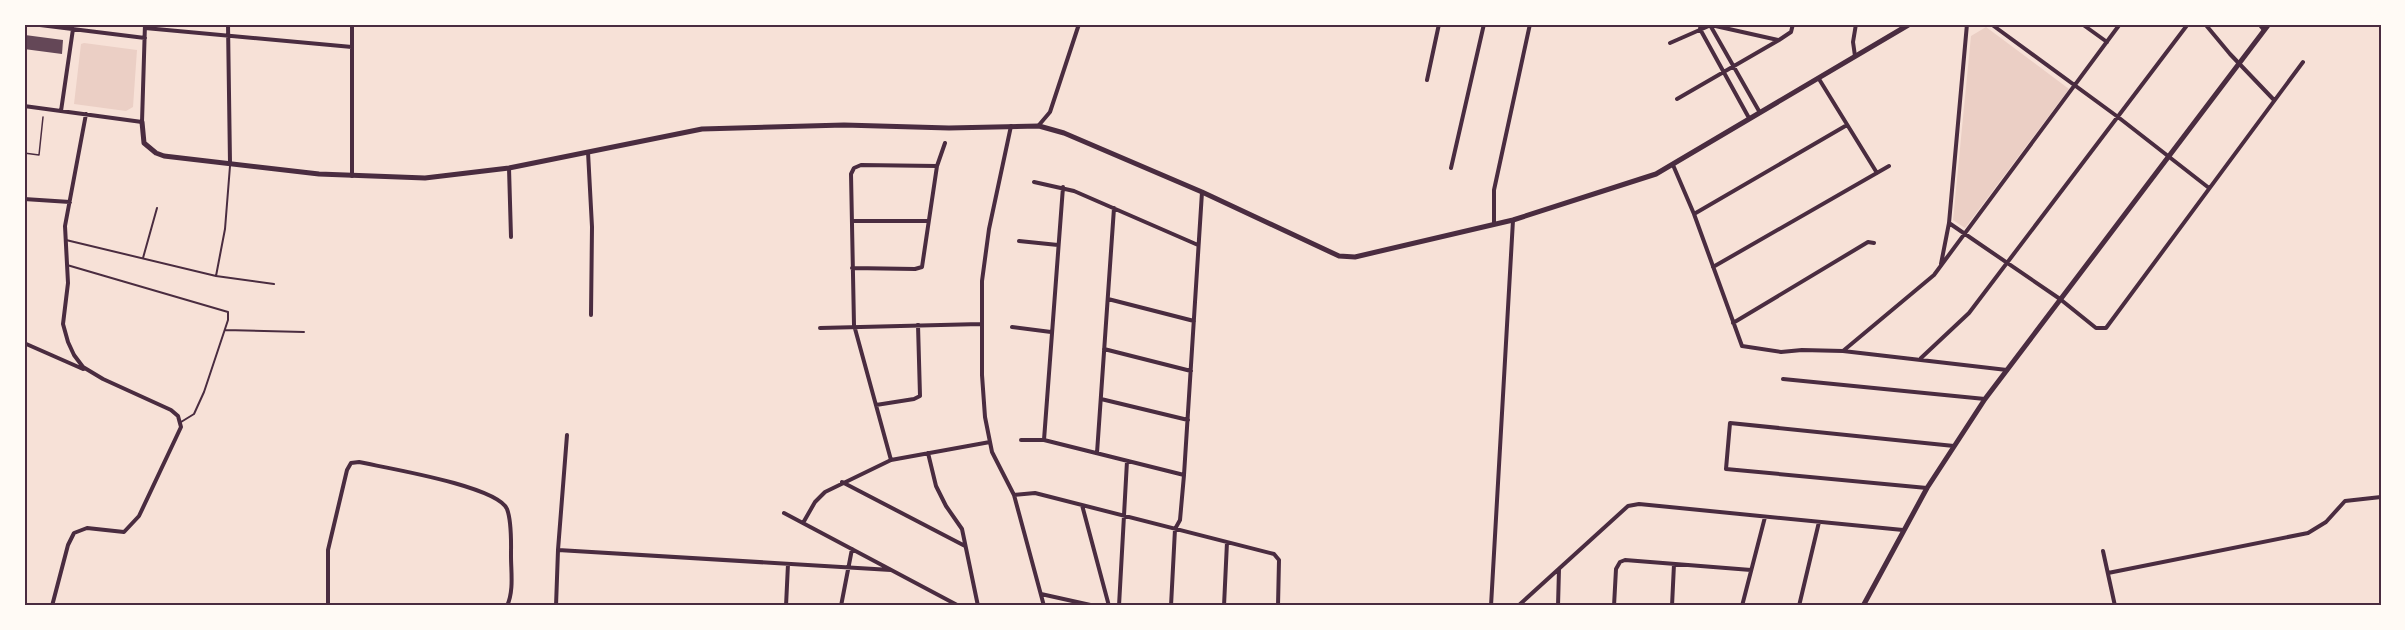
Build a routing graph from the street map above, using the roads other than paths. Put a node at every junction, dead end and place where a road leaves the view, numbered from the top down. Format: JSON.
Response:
{"nodes":[{"id":1,"x":32,"y":24,"type":"edge"},
{"id":2,"x":228,"y":24,"type":"edge"},
{"id":3,"x":352,"y":24,"type":"edge"},
{"id":4,"x":1079,"y":24,"type":"edge"},
{"id":5,"x":1439,"y":24,"type":"edge"},
{"id":6,"x":1484,"y":24,"type":"edge"},
{"id":7,"x":1530,"y":24,"type":"edge"},
{"id":8,"x":1793,"y":24,"type":"edge"},
{"id":9,"x":1856,"y":24,"type":"edge"},
{"id":10,"x":1910,"y":24,"type":"edge"},
{"id":11,"x":1967,"y":24,"type":"edge"},
{"id":12,"x":1991,"y":24,"type":"edge"},
{"id":13,"x":2082,"y":24,"type":"edge"},
{"id":14,"x":2120,"y":24,"type":"edge"},
{"id":15,"x":2188,"y":24,"type":"edge"},
{"id":16,"x":2205,"y":24,"type":"edge"},
{"id":17,"x":2259,"y":24,"type":"edge"},
{"id":18,"x":2269,"y":24,"type":"edge"},
{"id":19,"x":1710,"y":25,"type":"edge"},
{"id":20,"x":145,"y":26,"type":"edge"},
{"id":21,"x":1700,"y":26,"type":"edge"},
{"id":22,"x":73,"y":29,"type":"junction"},
{"id":23,"x":2264,"y":30,"type":"junction"},
{"id":24,"x":229,"y":35,"type":"junction"},
{"id":25,"x":145,"y":38,"type":"junction"},
{"id":26,"x":1779,"y":40,"type":"junction"},
{"id":27,"x":2107,"y":42,"type":"junction"},
{"id":28,"x":1670,"y":43,"type":"dead end"},
{"id":29,"x":352,"y":47,"type":"junction"},
{"id":30,"x":1855,"y":56,"type":"junction"},
{"id":31,"x":2303,"y":62,"type":"dead end"},
{"id":32,"x":2239,"y":63,"type":"junction"},
{"id":33,"x":1733,"y":66,"type":"junction"},
{"id":34,"x":1723,"y":71,"type":"junction"},
{"id":35,"x":1819,"y":79,"type":"junction"},
{"id":36,"x":1427,"y":80,"type":"dead end"},
{"id":37,"x":2074,"y":86,"type":"junction"},
{"id":38,"x":1677,"y":99,"type":"dead end"},
{"id":39,"x":2274,"y":100,"type":"junction"},
{"id":40,"x":24,"y":106,"type":"edge"},
{"id":41,"x":61,"y":111,"type":"junction"},
{"id":42,"x":1759,"y":111,"type":"junction"},
{"id":43,"x":86,"y":114,"type":"junction"},
{"id":44,"x":2118,"y":117,"type":"junction"},
{"id":45,"x":1749,"y":118,"type":"junction"},
{"id":46,"x":142,"y":122,"type":"junction"},
{"id":47,"x":1011,"y":125,"type":"junction"},
{"id":48,"x":1847,"y":125,"type":"junction"},
{"id":49,"x":1039,"y":126,"type":"junction"},
{"id":50,"x":945,"y":143,"type":"dead end"},
{"id":51,"x":588,"y":152,"type":"junction"},
{"id":52,"x":2168,"y":156,"type":"junction"},
{"id":53,"x":230,"y":164,"type":"junction"},
{"id":54,"x":1673,"y":165,"type":"junction"},
{"id":55,"x":937,"y":166,"type":"junction"},
{"id":56,"x":1889,"y":166,"type":"dead end"},
{"id":57,"x":509,"y":168,"type":"junction"},
{"id":58,"x":1451,"y":168,"type":"dead end"},
{"id":59,"x":1877,"y":173,"type":"junction"},
{"id":60,"x":352,"y":176,"type":"junction"},
{"id":61,"x":1034,"y":182,"type":"dead end"},
{"id":62,"x":1063,"y":187,"type":"junction"},
{"id":63,"x":2209,"y":188,"type":"junction"},
{"id":64,"x":1202,"y":192,"type":"junction"},
{"id":65,"x":24,"y":199,"type":"edge"},
{"id":66,"x":70,"y":202,"type":"junction"},
{"id":67,"x":157,"y":208,"type":"dead end"},
{"id":68,"x":1114,"y":208,"type":"junction"},
{"id":69,"x":1694,"y":214,"type":"junction"},
{"id":70,"x":1513,"y":220,"type":"junction"},
{"id":71,"x":852,"y":221,"type":"junction"},
{"id":72,"x":927,"y":221,"type":"junction"},
{"id":73,"x":1949,"y":223,"type":"junction"},
{"id":74,"x":1494,"y":225,"type":"junction"},
{"id":75,"x":1964,"y":233,"type":"junction"},
{"id":76,"x":511,"y":237,"type":"dead end"},
{"id":77,"x":66,"y":240,"type":"junction"},
{"id":78,"x":1019,"y":241,"type":"dead end"},
{"id":79,"x":1874,"y":243,"type":"dead end"},
{"id":80,"x":1198,"y":244,"type":"junction"},
{"id":81,"x":1058,"y":245,"type":"junction"},
{"id":82,"x":143,"y":258,"type":"junction"},
{"id":83,"x":2007,"y":264,"type":"junction"},
{"id":84,"x":67,"y":265,"type":"junction"},
{"id":85,"x":1941,"y":266,"type":"junction"},
{"id":86,"x":1713,"y":267,"type":"junction"},
{"id":87,"x":852,"y":268,"type":"junction"},
{"id":88,"x":216,"y":276,"type":"junction"},
{"id":89,"x":274,"y":284,"type":"dead end"},
{"id":90,"x":1108,"y":298,"type":"junction"},
{"id":91,"x":2060,"y":299,"type":"junction"},
{"id":92,"x":591,"y":315,"type":"dead end"},
{"id":93,"x":1194,"y":321,"type":"junction"},
{"id":94,"x":1733,"y":323,"type":"junction"},
{"id":95,"x":981,"y":324,"type":"junction"},
{"id":96,"x":918,"y":325,"type":"junction"},
{"id":97,"x":854,"y":326,"type":"junction"},
{"id":98,"x":1012,"y":327,"type":"dead end"},
{"id":99,"x":820,"y":328,"type":"dead end"},
{"id":100,"x":225,"y":330,"type":"junction"},
{"id":101,"x":304,"y":332,"type":"dead end"},
{"id":102,"x":1051,"y":332,"type":"junction"},
{"id":103,"x":24,"y":344,"type":"edge"},
{"id":104,"x":1104,"y":349,"type":"junction"},
{"id":105,"x":1843,"y":351,"type":"junction"},
{"id":106,"x":1920,"y":358,"type":"junction"},
{"id":107,"x":2007,"y":370,"type":"junction"},
{"id":108,"x":1191,"y":371,"type":"junction"},
{"id":109,"x":92,"y":373,"type":"junction"},
{"id":110,"x":1783,"y":378,"type":"dead end"},
{"id":111,"x":1101,"y":399,"type":"junction"},
{"id":112,"x":1985,"y":399,"type":"junction"},
{"id":113,"x":876,"y":405,"type":"junction"},
{"id":114,"x":1188,"y":420,"type":"junction"},
{"id":115,"x":181,"y":422,"type":"junction"},
{"id":116,"x":567,"y":435,"type":"dead end"},
{"id":117,"x":1021,"y":440,"type":"dead end"},
{"id":118,"x":1044,"y":440,"type":"junction"},
{"id":119,"x":990,"y":442,"type":"junction"},
{"id":120,"x":1954,"y":446,"type":"junction"},
{"id":121,"x":928,"y":453,"type":"junction"},
{"id":122,"x":1097,"y":453,"type":"junction"},
{"id":123,"x":891,"y":460,"type":"junction"},
{"id":124,"x":1127,"y":461,"type":"junction"},
{"id":125,"x":1184,"y":475,"type":"junction"},
{"id":126,"x":842,"y":482,"type":"junction"},
{"id":127,"x":1927,"y":488,"type":"junction"},
{"id":128,"x":1014,"y":495,"type":"junction"},
{"id":129,"x":2381,"y":497,"type":"edge"},
{"id":130,"x":1082,"y":505,"type":"junction"},
{"id":131,"x":784,"y":513,"type":"dead end"},
{"id":132,"x":1124,"y":515,"type":"junction"},
{"id":133,"x":1765,"y":517,"type":"junction"},
{"id":134,"x":1819,"y":522,"type":"junction"},
{"id":135,"x":803,"y":523,"type":"junction"},
{"id":136,"x":1175,"y":529,"type":"junction"},
{"id":137,"x":1903,"y":530,"type":"junction"},
{"id":138,"x":1227,"y":542,"type":"junction"},
{"id":139,"x":966,"y":547,"type":"junction"},
{"id":140,"x":852,"y":549,"type":"junction"},
{"id":141,"x":558,"y":550,"type":"junction"},
{"id":142,"x":2103,"y":550,"type":"dead end"},
{"id":143,"x":788,"y":564,"type":"junction"},
{"id":144,"x":1674,"y":564,"type":"junction"},
{"id":145,"x":847,"y":567,"type":"junction"},
{"id":146,"x":1559,"y":568,"type":"junction"},
{"id":147,"x":891,"y":570,"type":"junction"},
{"id":148,"x":1751,"y":570,"type":"junction"},
{"id":149,"x":2108,"y":573,"type":"junction"},
{"id":150,"x":1041,"y":594,"type":"junction"},
{"id":151,"x":52,"y":606,"type":"edge"},
{"id":152,"x":328,"y":606,"type":"edge"},
{"id":153,"x":507,"y":606,"type":"edge"},
{"id":154,"x":556,"y":606,"type":"edge"},
{"id":155,"x":786,"y":606,"type":"edge"},
{"id":156,"x":841,"y":606,"type":"edge"},
{"id":157,"x":959,"y":606,"type":"edge"},
{"id":158,"x":978,"y":606,"type":"edge"},
{"id":159,"x":1044,"y":606,"type":"edge"},
{"id":160,"x":1095,"y":606,"type":"edge"},
{"id":161,"x":1109,"y":606,"type":"edge"},
{"id":162,"x":1119,"y":606,"type":"edge"},
{"id":163,"x":1171,"y":606,"type":"edge"},
{"id":164,"x":1224,"y":606,"type":"edge"},
{"id":165,"x":1278,"y":606,"type":"edge"},
{"id":166,"x":1491,"y":606,"type":"edge"},
{"id":167,"x":1518,"y":606,"type":"edge"},
{"id":168,"x":1558,"y":606,"type":"edge"},
{"id":169,"x":1614,"y":606,"type":"edge"},
{"id":170,"x":1672,"y":606,"type":"edge"},
{"id":171,"x":1742,"y":606,"type":"edge"},
{"id":172,"x":1799,"y":606,"type":"edge"},
{"id":173,"x":1863,"y":606,"type":"edge"},
{"id":174,"x":2115,"y":606,"type":"edge"}],
"edges":[{"from":1,"to":22,"type":"street"},
{"from":2,"to":24,"type":"street"},
{"from":3,"to":29,"type":"street"},
{"from":4,"to":49,"type":"street"},
{"from":5,"to":36,"type":"street"},
{"from":6,"to":58,"type":"street"},
{"from":7,"to":74,"type":"street"},
{"from":8,"to":26,"type":"street"},
{"from":9,"to":30,"type":"street"},
{"from":10,"to":30,"type":"street"},
{"from":11,"to":73,"type":"street"},
{"from":12,"to":37,"type":"street"},
{"from":13,"to":27,"type":"street"},
{"from":14,"to":27,"type":"street"},
{"from":15,"to":44,"type":"street"},
{"from":16,"to":32,"type":"street"},
{"from":17,"to":23,"type":"street"},
{"from":18,"to":23,"type":"street"},
{"from":19,"to":21,"type":"street"},
{"from":19,"to":26,"type":"street"},
{"from":19,"to":33,"type":"street"},
{"from":20,"to":24,"type":"street"},
{"from":20,"to":25,"type":"street"},
{"from":21,"to":28,"type":"street"},
{"from":21,"to":34,"type":"street"},
{"from":22,"to":25,"type":"street"},
{"from":22,"to":41,"type":"street"},
{"from":23,"to":32,"type":"street"},
{"from":24,"to":29,"type":"street"},
{"from":24,"to":53,"type":"street"},
{"from":25,"to":46,"type":"street"},
{"from":26,"to":33,"type":"street"},
{"from":27,"to":37,"type":"street"},
{"from":29,"to":60,"type":"street"},
{"from":30,"to":35,"type":"street"},
{"from":31,"to":39,"type":"street"},
{"from":32,"to":39,"type":"street"},
{"from":32,"to":52,"type":"street"},
{"from":33,"to":34,"type":"street"},
{"from":33,"to":42,"type":"street"},
{"from":34,"to":38,"type":"street"},
{"from":34,"to":45,"type":"street"},
{"from":35,"to":42,"type":"street"},
{"from":35,"to":48,"type":"street"},
{"from":37,"to":44,"type":"street"},
{"from":37,"to":75,"type":"street"},
{"from":39,"to":63,"type":"street"},
{"from":40,"to":41,"type":"street"},
{"from":41,"to":43,"type":"street"},
{"from":42,"to":45,"type":"street"},
{"from":43,"to":46,"type":"street"},
{"from":43,"to":66,"type":"street"},
{"from":44,"to":52,"type":"street"},
{"from":44,"to":83,"type":"street"},
{"from":45,"to":54,"type":"street"},
{"from":46,"to":53,"type":"street"},
{"from":47,"to":49,"type":"street"},
{"from":47,"to":51,"type":"street"},
{"from":47,"to":95,"type":"street"},
{"from":48,"to":59,"type":"street"},
{"from":48,"to":69,"type":"street"},
{"from":49,"to":64,"type":"street"},
{"from":50,"to":55,"type":"street"},
{"from":51,"to":57,"type":"street"},
{"from":51,"to":92,"type":"street"},
{"from":52,"to":63,"type":"street"},
{"from":52,"to":91,"type":"street"},
{"from":53,"to":60,"type":"street"},
{"from":53,"to":88,"type":"lane"},
{"from":54,"to":69,"type":"street"},
{"from":54,"to":70,"type":"street"},
{"from":55,"to":71,"type":"street"},
{"from":55,"to":72,"type":"street"},
{"from":56,"to":59,"type":"street"},
{"from":57,"to":60,"type":"street"},
{"from":57,"to":76,"type":"street"},
{"from":59,"to":86,"type":"street"},
{"from":61,"to":62,"type":"street"},
{"from":62,"to":68,"type":"street"},
{"from":62,"to":81,"type":"street"},
{"from":63,"to":91,"type":"street"},
{"from":64,"to":74,"type":"street"},
{"from":64,"to":80,"type":"street"},
{"from":65,"to":66,"type":"street"},
{"from":66,"to":77,"type":"street"},
{"from":67,"to":82,"type":"lane"},
{"from":68,"to":80,"type":"street"},
{"from":68,"to":90,"type":"street"},
{"from":69,"to":86,"type":"street"},
{"from":70,"to":74,"type":"street"},
{"from":70,"to":166,"type":"street"},
{"from":71,"to":72,"type":"street"},
{"from":71,"to":87,"type":"street"},
{"from":72,"to":87,"type":"street"},
{"from":73,"to":75,"type":"street"},
{"from":73,"to":85,"type":"street"},
{"from":75,"to":83,"type":"street"},
{"from":75,"to":85,"type":"street"},
{"from":77,"to":82,"type":"lane"},
{"from":77,"to":84,"type":"street"},
{"from":78,"to":81,"type":"street"},
{"from":79,"to":94,"type":"street"},
{"from":80,"to":93,"type":"street"},
{"from":81,"to":102,"type":"street"},
{"from":82,"to":88,"type":"lane"},
{"from":83,"to":91,"type":"street"},
{"from":83,"to":106,"type":"street"},
{"from":84,"to":100,"type":"lane"},
{"from":84,"to":109,"type":"street"},
{"from":85,"to":105,"type":"street"},
{"from":86,"to":94,"type":"street"},
{"from":87,"to":97,"type":"street"},
{"from":88,"to":89,"type":"lane"},
{"from":90,"to":93,"type":"street"},
{"from":90,"to":104,"type":"street"},
{"from":91,"to":107,"type":"street"},
{"from":93,"to":108,"type":"street"},
{"from":94,"to":105,"type":"street"},
{"from":95,"to":96,"type":"street"},
{"from":95,"to":119,"type":"street"},
{"from":96,"to":97,"type":"street"},
{"from":96,"to":113,"type":"street"},
{"from":97,"to":99,"type":"street"},
{"from":97,"to":113,"type":"street"},
{"from":98,"to":102,"type":"street"},
{"from":100,"to":101,"type":"lane"},
{"from":100,"to":115,"type":"lane"},
{"from":102,"to":118,"type":"street"},
{"from":103,"to":109,"type":"street"},
{"from":104,"to":108,"type":"street"},
{"from":104,"to":111,"type":"street"},
{"from":105,"to":106,"type":"street"},
{"from":106,"to":107,"type":"street"},
{"from":107,"to":112,"type":"street"},
{"from":108,"to":114,"type":"street"},
{"from":109,"to":115,"type":"street"},
{"from":110,"to":112,"type":"street"},
{"from":111,"to":114,"type":"street"},
{"from":111,"to":122,"type":"street"},
{"from":112,"to":120,"type":"street"},
{"from":113,"to":123,"type":"street"},
{"from":114,"to":125,"type":"street"},
{"from":115,"to":151,"type":"street"},
{"from":116,"to":141,"type":"street"},
{"from":117,"to":118,"type":"street"},
{"from":118,"to":122,"type":"street"},
{"from":119,"to":121,"type":"street"},
{"from":119,"to":128,"type":"street"},
{"from":120,"to":127,"type":"street"},
{"from":120,"to":127,"type":"street"},
{"from":121,"to":123,"type":"street"},
{"from":121,"to":139,"type":"street"},
{"from":122,"to":124,"type":"street"},
{"from":123,"to":126,"type":"street"},
{"from":124,"to":125,"type":"street"},
{"from":124,"to":132,"type":"street"},
{"from":125,"to":136,"type":"street"},
{"from":126,"to":135,"type":"street"},
{"from":126,"to":139,"type":"street"},
{"from":127,"to":137,"type":"street"},
{"from":128,"to":130,"type":"street"},
{"from":128,"to":150,"type":"street"},
{"from":129,"to":149,"type":"street"},
{"from":130,"to":132,"type":"street"},
{"from":130,"to":161,"type":"street"},
{"from":131,"to":135,"type":"street"},
{"from":132,"to":136,"type":"street"},
{"from":132,"to":162,"type":"street"},
{"from":133,"to":134,"type":"street"},
{"from":133,"to":146,"type":"street"},
{"from":133,"to":148,"type":"street"},
{"from":134,"to":137,"type":"street"},
{"from":134,"to":172,"type":"street"},
{"from":135,"to":140,"type":"street"},
{"from":136,"to":138,"type":"street"},
{"from":136,"to":163,"type":"street"},
{"from":137,"to":173,"type":"street"},
{"from":138,"to":164,"type":"street"},
{"from":138,"to":165,"type":"street"},
{"from":139,"to":158,"type":"street"},
{"from":140,"to":145,"type":"street"},
{"from":140,"to":147,"type":"street"},
{"from":141,"to":143,"type":"street"},
{"from":141,"to":154,"type":"street"},
{"from":142,"to":149,"type":"street"},
{"from":143,"to":145,"type":"street"},
{"from":143,"to":155,"type":"street"},
{"from":144,"to":148,"type":"street"},
{"from":144,"to":169,"type":"street"},
{"from":144,"to":170,"type":"street"},
{"from":145,"to":147,"type":"street"},
{"from":145,"to":156,"type":"street"},
{"from":146,"to":167,"type":"street"},
{"from":146,"to":168,"type":"street"},
{"from":147,"to":157,"type":"street"},
{"from":148,"to":171,"type":"street"},
{"from":149,"to":174,"type":"street"},
{"from":150,"to":159,"type":"street"},
{"from":150,"to":160,"type":"street"},
{"from":152,"to":153,"type":"street"}]}
